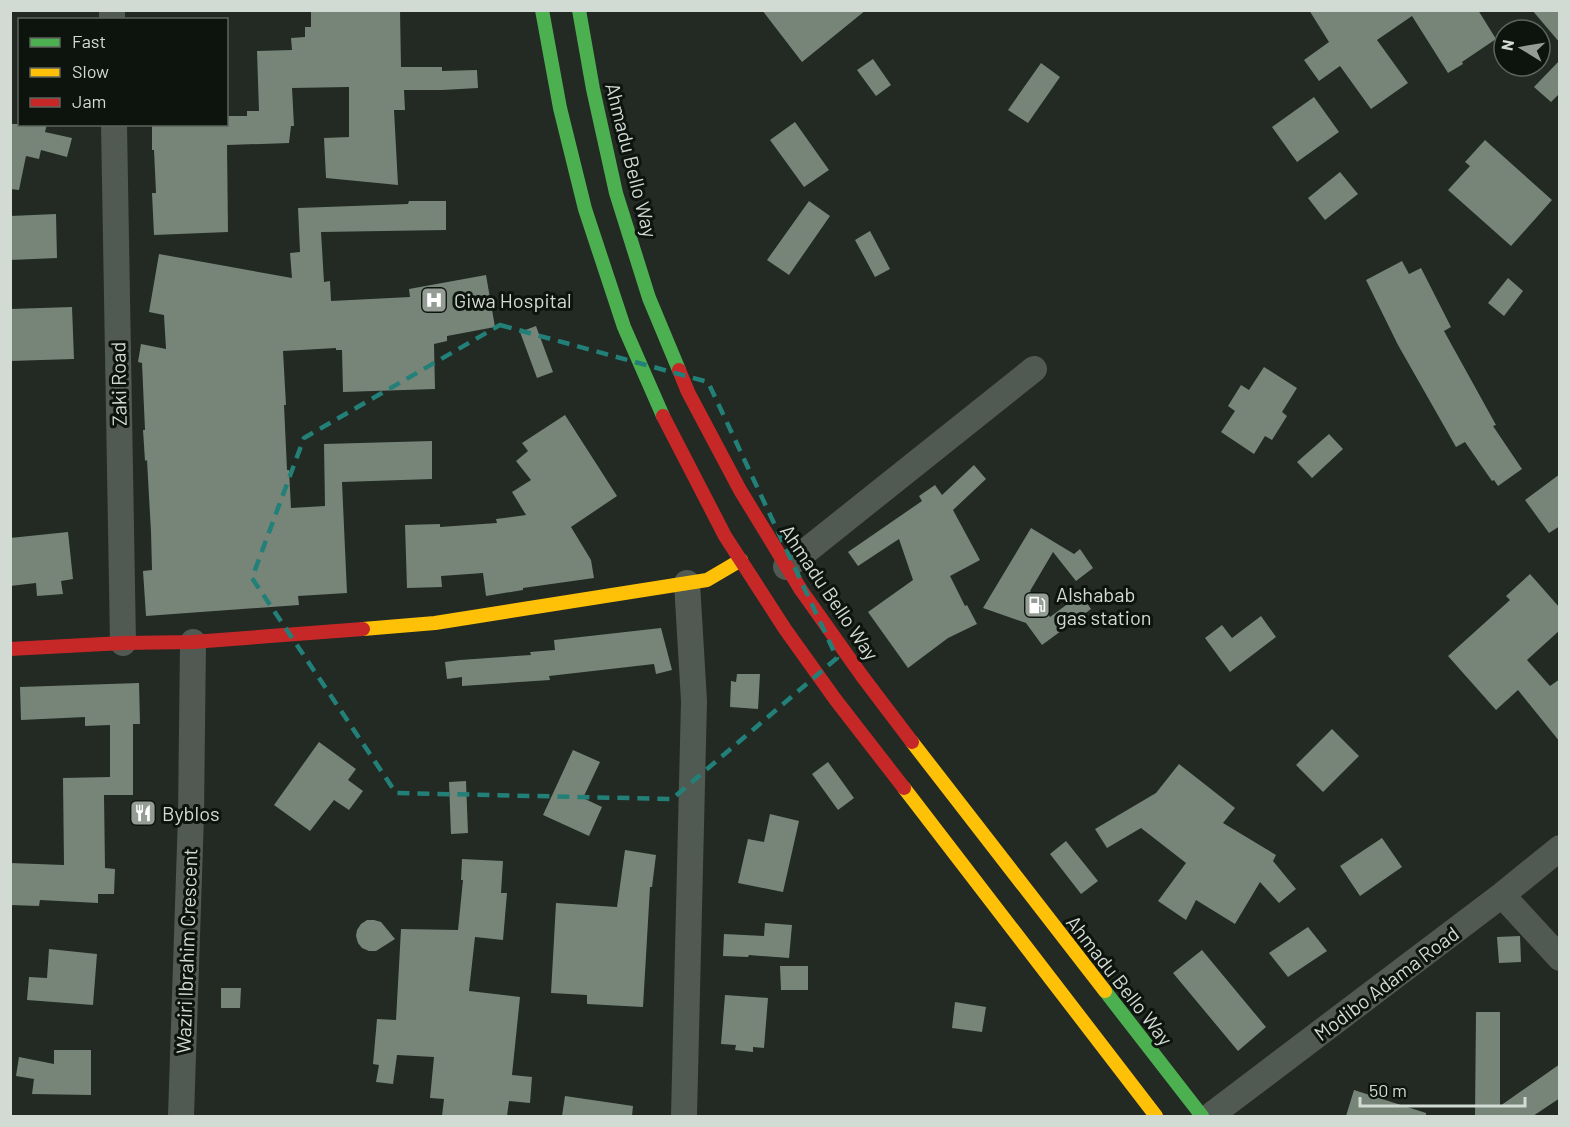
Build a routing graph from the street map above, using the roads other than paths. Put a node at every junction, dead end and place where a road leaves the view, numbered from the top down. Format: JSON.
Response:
{"nodes":[{"id":1,"x":542,"y":10,"type":"edge"},
{"id":2,"x":579,"y":10,"type":"edge"},
{"id":3,"x":114,"y":126,"type":"edge"},
{"id":4,"x":1034,"y":369,"type":"dead end"},
{"id":5,"x":741,"y":560,"type":"junction"},
{"id":6,"x":786,"y":567,"type":"junction"},
{"id":7,"x":687,"y":583,"type":"junction"},
{"id":8,"x":193,"y":642,"type":"junction"},
{"id":9,"x":123,"y":643,"type":"junction"},
{"id":10,"x":10,"y":649,"type":"edge"},
{"id":11,"x":1560,"y":848,"type":"edge"},
{"id":12,"x":1502,"y":895,"type":"junction"},
{"id":13,"x":1560,"y":958,"type":"edge"},
{"id":14,"x":180,"y":1116,"type":"edge"},
{"id":15,"x":684,"y":1116,"type":"edge"},
{"id":16,"x":1156,"y":1116,"type":"edge"},
{"id":17,"x":1202,"y":1116,"type":"edge"},
{"id":18,"x":1210,"y":1116,"type":"edge"}],
"edges":[{"from":1,"to":5,"type":"main road"},
{"from":2,"to":6,"type":"main road","name":"Ahmadu Bello Way"},
{"from":3,"to":9,"type":"street","name":"Zaki Road"},
{"from":4,"to":6,"type":"street"},
{"from":5,"to":7,"type":"main road"},
{"from":5,"to":16,"type":"main road"},
{"from":6,"to":17,"type":"main road","name":"Ahmadu Bello Way"},
{"from":7,"to":8,"type":"main road"},
{"from":7,"to":15,"type":"street"},
{"from":8,"to":9,"type":"main road"},
{"from":8,"to":14,"type":"street","name":"Waziri Ibrahim Crescent"},
{"from":9,"to":10,"type":"main road"},
{"from":11,"to":12,"type":"street","name":"Modibo Adama Road"},
{"from":12,"to":13,"type":"street"},
{"from":12,"to":18,"type":"street","name":"Modibo Adama Road"}]}
